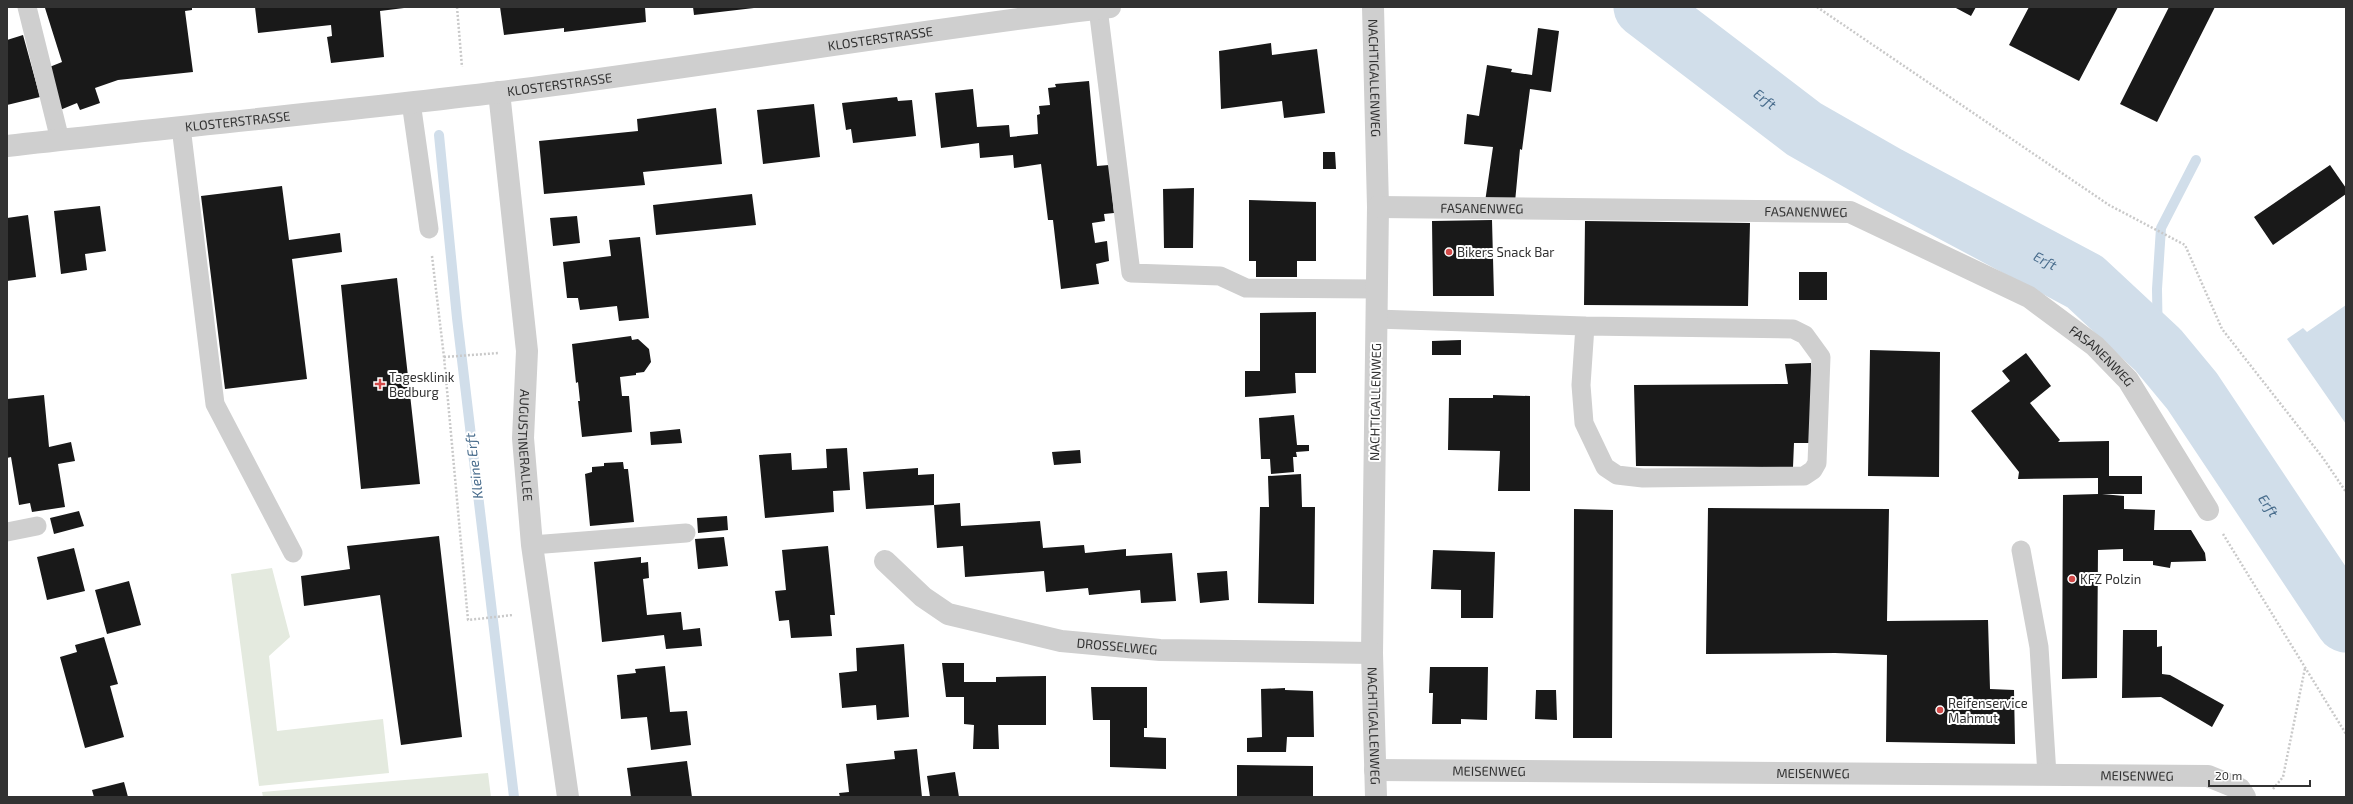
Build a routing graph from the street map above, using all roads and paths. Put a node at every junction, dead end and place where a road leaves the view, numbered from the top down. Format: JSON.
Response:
{"nodes":[{"id":1,"x":27,"y":7,"type":"edge"},
{"id":2,"x":457,"y":7,"type":"edge"},
{"id":3,"x":1373,"y":7,"type":"edge"},
{"id":4,"x":1817,"y":7,"type":"edge"},
{"id":5,"x":1104,"y":8,"type":"edge"},
{"id":6,"x":499,"y":92,"type":"junction"},
{"id":7,"x":463,"y":95,"type":"junction"},
{"id":8,"x":411,"y":102,"type":"junction"},
{"id":9,"x":181,"y":127,"type":"junction"},
{"id":10,"x":60,"y":140,"type":"junction"},
{"id":11,"x":7,"y":146,"type":"edge"},
{"id":12,"x":1378,"y":207,"type":"junction"},
{"id":13,"x":429,"y":229,"type":"joint"},
{"id":14,"x":1376,"y":289,"type":"junction"},
{"id":15,"x":1376,"y":319,"type":"junction"},
{"id":16,"x":1585,"y":326,"type":"junction"},
{"id":17,"x":527,"y":351,"type":"junction"},
{"id":18,"x":444,"y":356,"type":"junction"},
{"id":19,"x":2346,"y":492,"type":"edge"},
{"id":20,"x":2208,"y":510,"type":"joint"},
{"id":21,"x":37,"y":526,"type":"dead end"},
{"id":22,"x":7,"y":532,"type":"edge"},
{"id":23,"x":686,"y":533,"type":"dead end"},
{"id":24,"x":532,"y":545,"type":"junction"},
{"id":25,"x":2021,"y":550,"type":"dead end"},
{"id":26,"x":293,"y":554,"type":"dead end"},
{"id":27,"x":885,"y":561,"type":"dead end"},
{"id":28,"x":510,"y":616,"type":"dead end"},
{"id":29,"x":1372,"y":653,"type":"junction"},
{"id":30,"x":2306,"y":667,"type":"junction"},
{"id":31,"x":2346,"y":734,"type":"edge"},
{"id":32,"x":1375,"y":770,"type":"junction"},
{"id":33,"x":2047,"y":775,"type":"junction"},
{"id":34,"x":2271,"y":792,"type":"dead end"},
{"id":35,"x":568,"y":797,"type":"edge"},
{"id":36,"x":1376,"y":797,"type":"edge"},
{"id":37,"x":2245,"y":797,"type":"edge"}],
"edges":[{"from":1,"to":10,"type":"lane"},
{"from":2,"to":7,"type":"path"},
{"from":3,"to":12,"type":"street","name":"NACHTIGALLENWEG"},
{"from":4,"to":19,"type":"path"},
{"from":5,"to":6,"type":"street","name":"KLOSTERSTRASSE"},
{"from":5,"to":14,"type":"lane"},
{"from":6,"to":7,"type":"street","name":"KLOSTERSTRASSE"},
{"from":6,"to":17,"type":"street","name":"AUGUSTINERALLEE"},
{"from":7,"to":8,"type":"street","name":"KLOSTERSTRASSE"},
{"from":8,"to":9,"type":"street","name":"KLOSTERSTRASSE"},
{"from":8,"to":13,"type":"lane"},
{"from":9,"to":10,"type":"street","name":"KLOSTERSTRASSE"},
{"from":9,"to":26,"type":"lane"},
{"from":10,"to":11,"type":"street","name":"KLOSTERSTRASSE"},
{"from":12,"to":14,"type":"street","name":"NACHTIGALLENWEG"},
{"from":12,"to":20,"type":"street","name":"FASANENWEG"},
{"from":13,"to":18,"type":"path"},
{"from":14,"to":15,"type":"street","name":"NACHTIGALLENWEG"},
{"from":15,"to":16,"type":"lane"},
{"from":15,"to":29,"type":"street","name":"NACHTIGALLENWEG"},
{"from":16,"to":16,"type":"lane"},
{"from":17,"to":18,"type":"path"},
{"from":17,"to":24,"type":"street","name":"AUGUSTINERALLEE"},
{"from":18,"to":28,"type":"path"},
{"from":20,"to":30,"type":"path"},
{"from":21,"to":22,"type":"lane"},
{"from":23,"to":24,"type":"lane"},
{"from":24,"to":35,"type":"street","name":"AUGUSTINERALLEE"},
{"from":25,"to":33,"type":"lane"},
{"from":27,"to":29,"type":"street","name":"DROSSELWEG"},
{"from":29,"to":32,"type":"street","name":"NACHTIGALLENWEG"},
{"from":30,"to":31,"type":"path"},
{"from":30,"to":34,"type":"path"},
{"from":32,"to":33,"type":"street","name":"MEISENWEG"},
{"from":32,"to":36,"type":"street","name":"NACHTIGALLENWEG"},
{"from":33,"to":37,"type":"street","name":"MEISENWEG"}]}
